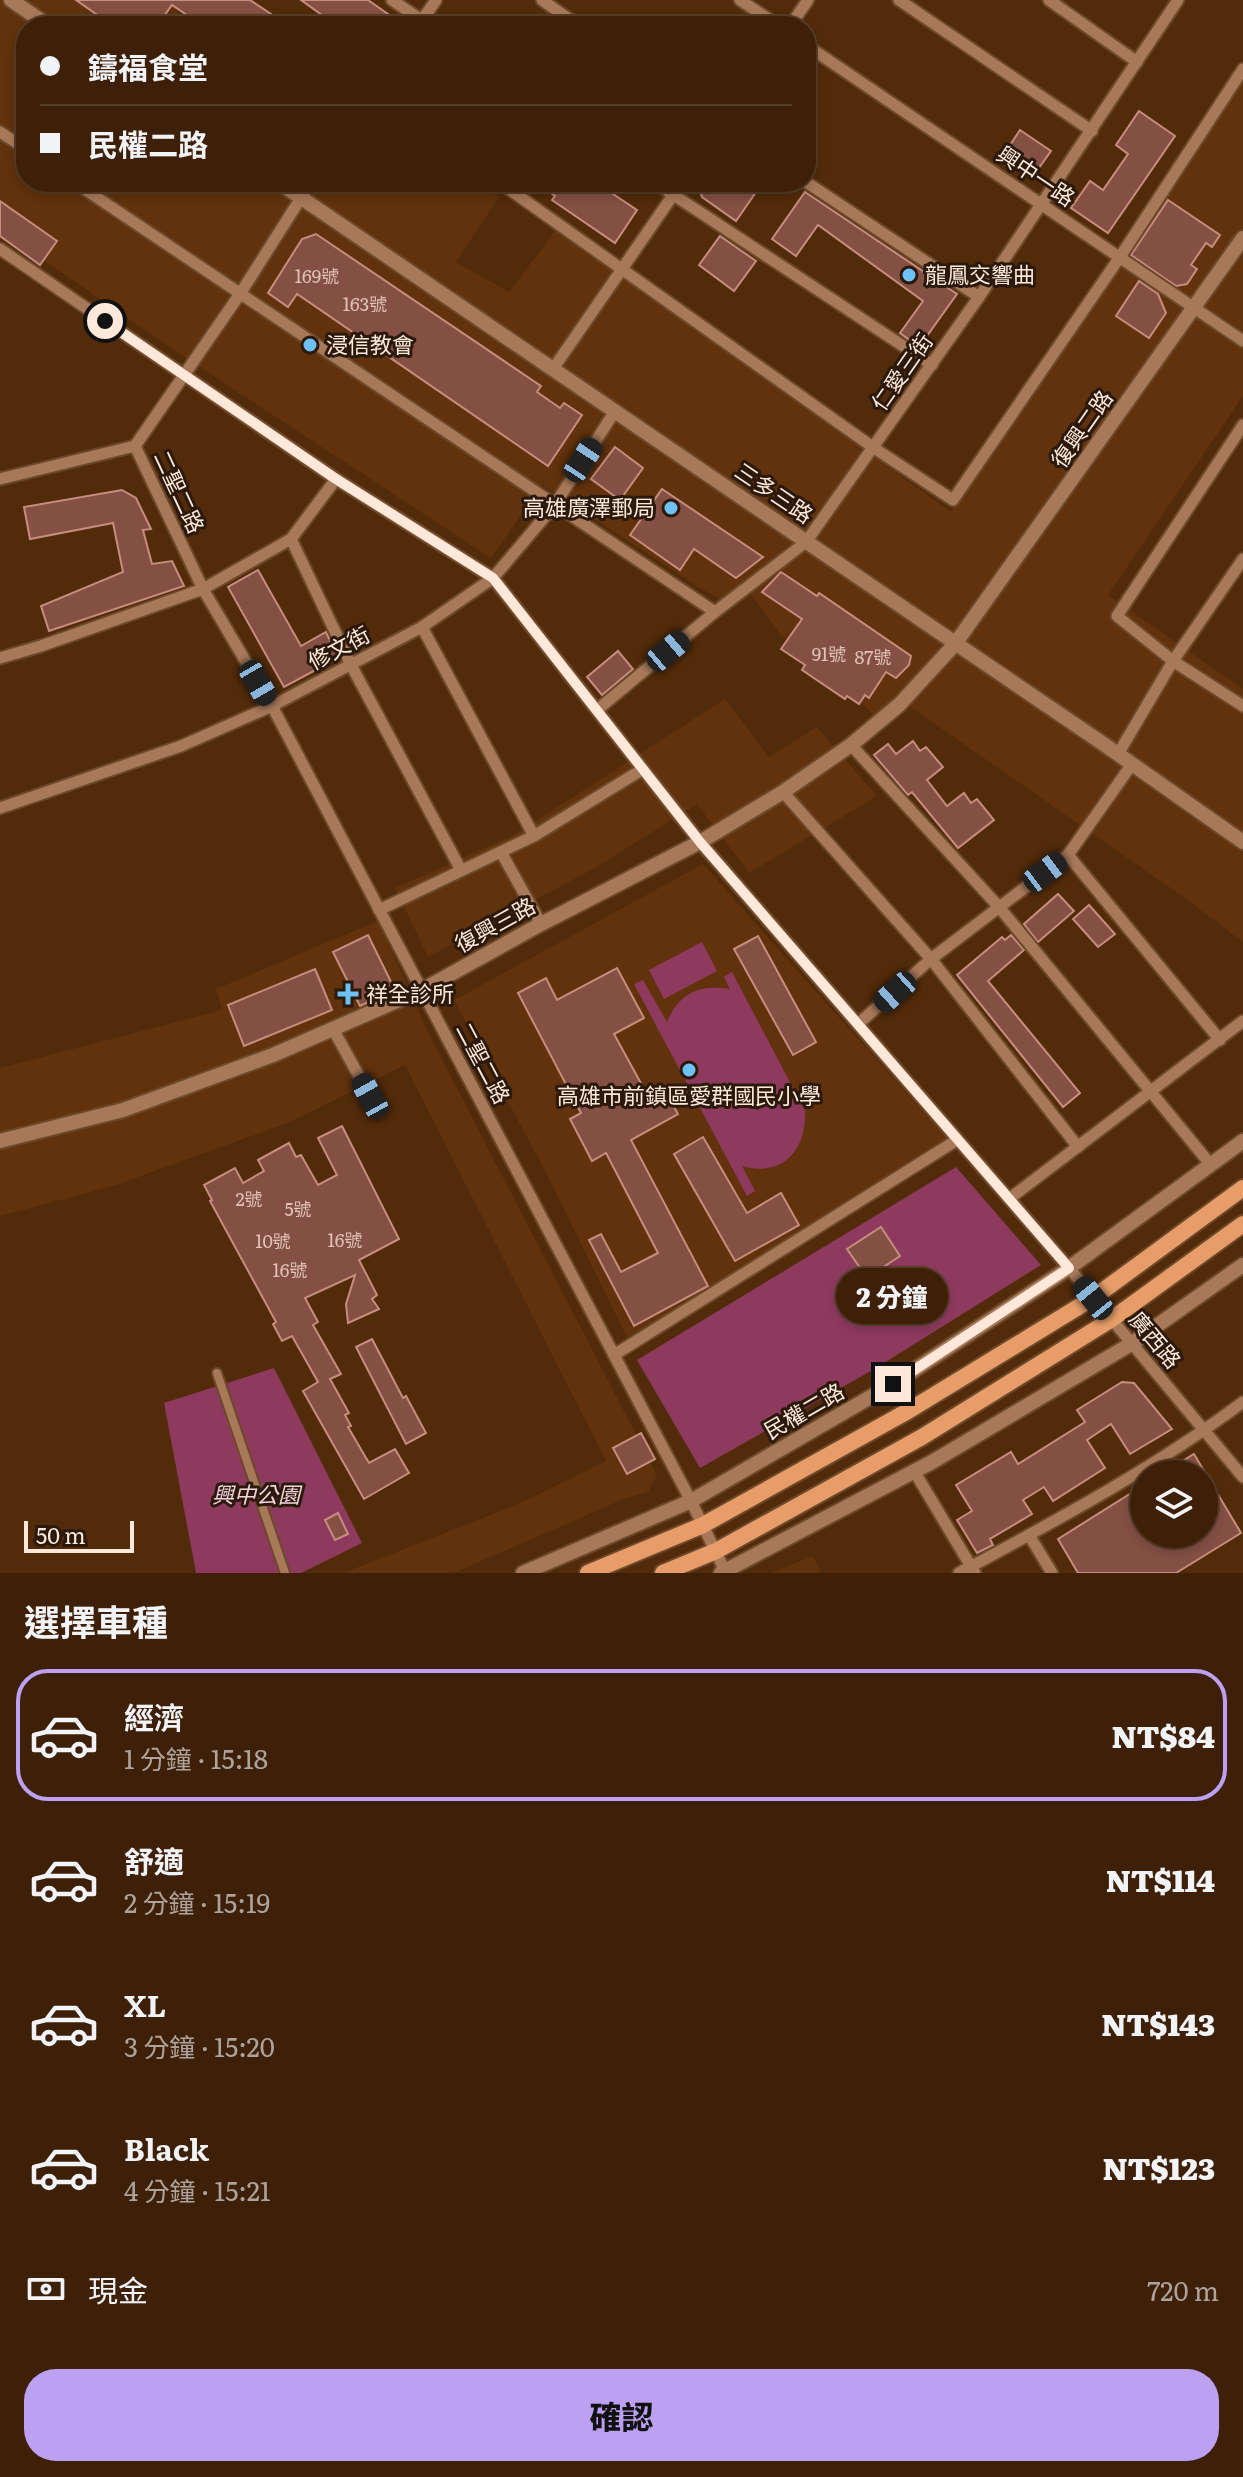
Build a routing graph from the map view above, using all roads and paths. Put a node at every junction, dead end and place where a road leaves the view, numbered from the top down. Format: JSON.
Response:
{"nodes":[{"id":1,"x":11,"y":0,"type":"edge"},
{"id":2,"x":392,"y":0,"type":"edge"},
{"id":3,"x":542,"y":0,"type":"edge"},
{"id":4,"x":740,"y":0,"type":"edge"},
{"id":5,"x":899,"y":0,"type":"edge"},
{"id":6,"x":1049,"y":0,"type":"edge"},
{"id":7,"x":1178,"y":0,"type":"edge"},
{"id":8,"x":34,"y":16,"type":"edge"},
{"id":9,"x":413,"y":16,"type":"edge"},
{"id":10,"x":565,"y":16,"type":"edge"},
{"id":11,"x":764,"y":16,"type":"edge"},
{"id":12,"x":816,"y":52,"type":"edge"},
{"id":13,"x":1137,"y":62,"type":"junction"},
{"id":14,"x":1243,"y":69,"type":"edge"},
{"id":15,"x":1092,"y":131,"type":"junction"},
{"id":16,"x":816,"y":189,"type":"edge"},
{"id":17,"x":89,"y":192,"type":"edge"},
{"id":18,"x":293,"y":192,"type":"edge"},
{"id":19,"x":304,"y":192,"type":"edge"},
{"id":20,"x":513,"y":192,"type":"edge"},
{"id":21,"x":669,"y":192,"type":"edge"},
{"id":22,"x":675,"y":192,"type":"edge"},
{"id":23,"x":673,"y":195,"type":"junction"},
{"id":24,"x":301,"y":197,"type":"junction"},
{"id":25,"x":1041,"y":203,"type":"junction"},
{"id":26,"x":1243,"y":238,"type":"edge"},
{"id":27,"x":0,"y":249,"type":"edge"},
{"id":28,"x":1120,"y":257,"type":"junction"},
{"id":29,"x":622,"y":268,"type":"junction"},
{"id":30,"x":240,"y":294,"type":"junction"},
{"id":31,"x":979,"y":297,"type":"junction"},
{"id":32,"x":1195,"y":308,"type":"junction"},
{"id":33,"x":1243,"y":341,"type":"edge"},
{"id":34,"x":932,"y":365,"type":"junction"},
{"id":35,"x":553,"y":369,"type":"junction"},
{"id":36,"x":183,"y":375,"type":"junction"},
{"id":37,"x":615,"y":411,"type":"junction"},
{"id":38,"x":1243,"y":425,"type":"edge"},
{"id":39,"x":135,"y":446,"type":"junction"},
{"id":40,"x":874,"y":448,"type":"junction"},
{"id":41,"x":0,"y":479,"type":"edge"},
{"id":42,"x":336,"y":479,"type":"junction"},
{"id":43,"x":554,"y":506,"type":"junction"},
{"id":44,"x":291,"y":539,"type":"junction"},
{"id":45,"x":806,"y":542,"type":"junction"},
{"id":46,"x":1243,"y":559,"type":"edge"},
{"id":47,"x":1238,"y":576,"type":"edge"},
{"id":48,"x":493,"y":578,"type":"junction"},
{"id":49,"x":203,"y":589,"type":"junction"},
{"id":50,"x":715,"y":612,"type":"junction"},
{"id":51,"x":422,"y":627,"type":"junction"},
{"id":52,"x":955,"y":644,"type":"junction"},
{"id":53,"x":0,"y":658,"type":"edge"},
{"id":54,"x":1173,"y":661,"type":"junction"},
{"id":55,"x":351,"y":665,"type":"junction"},
{"id":56,"x":272,"y":706,"type":"junction"},
{"id":57,"x":1243,"y":706,"type":"edge"},
{"id":58,"x":597,"y":710,"type":"junction"},
{"id":59,"x":851,"y":745,"type":"junction"},
{"id":60,"x":1118,"y":754,"type":"junction"},
{"id":61,"x":1132,"y":764,"type":"junction"},
{"id":62,"x":643,"y":769,"type":"junction"},
{"id":63,"x":783,"y":792,"type":"junction"},
{"id":64,"x":0,"y":808,"type":"edge"},
{"id":65,"x":534,"y":836,"type":"junction"},
{"id":66,"x":700,"y":842,"type":"junction"},
{"id":67,"x":1243,"y":842,"type":"edge"},
{"id":68,"x":501,"y":852,"type":"junction"},
{"id":69,"x":1068,"y":855,"type":"junction"},
{"id":70,"x":461,"y":870,"type":"junction"},
{"id":71,"x":999,"y":907,"type":"junction"},
{"id":72,"x":379,"y":910,"type":"junction"},
{"id":73,"x":541,"y":924,"type":"junction"},
{"id":74,"x":931,"y":959,"type":"junction"},
{"id":75,"x":422,"y":990,"type":"junction"},
{"id":76,"x":1243,"y":1021,"type":"edge"},
{"id":77,"x":858,"y":1024,"type":"junction"},
{"id":78,"x":333,"y":1029,"type":"junction"},
{"id":79,"x":1220,"y":1040,"type":"junction"},
{"id":80,"x":1150,"y":1093,"type":"junction"},
{"id":81,"x":370,"y":1096,"type":"dead end"},
{"id":82,"x":957,"y":1140,"type":"junction"},
{"id":83,"x":0,"y":1141,"type":"edge"},
{"id":84,"x":1243,"y":1141,"type":"edge"},
{"id":85,"x":1078,"y":1147,"type":"junction"},
{"id":86,"x":1211,"y":1165,"type":"junction"},
{"id":87,"x":1243,"y":1188,"type":"edge"},
{"id":88,"x":1009,"y":1199,"type":"junction"},
{"id":89,"x":1243,"y":1224,"type":"edge"},
{"id":90,"x":1243,"y":1265,"type":"edge"},
{"id":91,"x":1069,"y":1268,"type":"junction"},
{"id":92,"x":1093,"y":1298,"type":"junction"},
{"id":93,"x":1112,"y":1319,"type":"junction"},
{"id":94,"x":1131,"y":1344,"type":"junction"},
{"id":95,"x":614,"y":1355,"type":"junction"},
{"id":96,"x":217,"y":1373,"type":"dead end"},
{"id":97,"x":1243,"y":1402,"type":"edge"},
{"id":98,"x":1205,"y":1431,"type":"junction"},
{"id":99,"x":914,"y":1471,"type":"junction"},
{"id":100,"x":1243,"y":1477,"type":"edge"},
{"id":101,"x":691,"y":1501,"type":"junction"},
{"id":102,"x":703,"y":1525,"type":"junction"},
{"id":103,"x":1029,"y":1535,"type":"junction"},
{"id":104,"x":716,"y":1551,"type":"junction"},
{"id":105,"x":973,"y":1570,"type":"edge"},
{"id":106,"x":724,"y":1572,"type":"edge"},
{"id":107,"x":285,"y":1573,"type":"edge"},
{"id":108,"x":523,"y":1573,"type":"edge"},
{"id":109,"x":588,"y":1573,"type":"edge"},
{"id":110,"x":663,"y":1573,"type":"edge"},
{"id":111,"x":959,"y":1573,"type":"edge"},
{"id":112,"x":1052,"y":1573,"type":"edge"}],
"edges":[{"from":1,"to":8,"type":"street"},
{"from":2,"to":9,"type":"street"},
{"from":3,"to":10,"type":"street"},
{"from":4,"to":11,"type":"street"},
{"from":5,"to":15,"type":"street"},
{"from":6,"to":13,"type":"street"},
{"from":7,"to":13,"type":"street","name":"仁愛三街"},
{"from":12,"to":25,"type":"street","name":"興中一路"},
{"from":13,"to":15,"type":"street","name":"仁愛三街"},
{"from":14,"to":28,"type":"street"},
{"from":15,"to":25,"type":"street","name":"仁愛三街"},
{"from":16,"to":31,"type":"street"},
{"from":17,"to":30,"type":"street"},
{"from":18,"to":24,"type":"street","name":"三多三路"},
{"from":19,"to":24,"type":"street"},
{"from":20,"to":29,"type":"street"},
{"from":21,"to":23,"type":"street"},
{"from":22,"to":23,"type":"street"},
{"from":23,"to":29,"type":"street"},
{"from":23,"to":34,"type":"street"},
{"from":24,"to":30,"type":"street"},
{"from":24,"to":35,"type":"street","name":"三多三路"},
{"from":25,"to":28,"type":"street","name":"興中一路"},
{"from":25,"to":31,"type":"street","name":"仁愛三街"},
{"from":26,"to":32,"type":"street","name":"復興二路"},
{"from":27,"to":36,"type":"street","name":"廣西路"},
{"from":28,"to":32,"type":"street","name":"興中一路"},
{"from":28,"to":40,"type":"street"},
{"from":29,"to":35,"type":"street"},
{"from":29,"to":40,"type":"street"},
{"from":30,"to":36,"type":"street"},
{"from":30,"to":43,"type":"street"},
{"from":31,"to":34,"type":"street","name":"仁愛三街"},
{"from":32,"to":33,"type":"street","name":"興中一路"},
{"from":32,"to":52,"type":"street","name":"復興二路"},
{"from":34,"to":40,"type":"street","name":"仁愛三街"},
{"from":35,"to":37,"type":"street","name":"三多三路"},
{"from":36,"to":39,"type":"street"},
{"from":36,"to":42,"type":"street","name":"廣西路"},
{"from":37,"to":43,"type":"street","name":"修文街"},
{"from":37,"to":45,"type":"street","name":"三多三路"},
{"from":38,"to":54,"type":"street"},
{"from":39,"to":41,"type":"street"},
{"from":39,"to":49,"type":"street","name":"二聖二路"},
{"from":40,"to":45,"type":"street","name":"仁愛三街"},
{"from":42,"to":44,"type":"street"},
{"from":42,"to":48,"type":"street","name":"廣西路"},
{"from":43,"to":48,"type":"street","name":"修文街"},
{"from":43,"to":50,"type":"street"},
{"from":44,"to":49,"type":"street"},
{"from":44,"to":55,"type":"street"},
{"from":45,"to":50,"type":"street","name":"仁愛三街"},
{"from":45,"to":52,"type":"street","name":"三多三路"},
{"from":46,"to":47,"type":"street"},
{"from":47,"to":54,"type":"street"},
{"from":48,"to":51,"type":"street","name":"修文街"},
{"from":48,"to":58,"type":"street","name":"廣西路"},
{"from":49,"to":53,"type":"street"},
{"from":49,"to":56,"type":"street","name":"二聖二路"},
{"from":50,"to":58,"type":"street","name":"仁愛三街"},
{"from":51,"to":55,"type":"street","name":"修文街"},
{"from":51,"to":65,"type":"street"},
{"from":52,"to":59,"type":"street","name":"復興三路"},
{"from":52,"to":60,"type":"street","name":"三多三路"},
{"from":54,"to":57,"type":"street"},
{"from":54,"to":60,"type":"street"},
{"from":55,"to":56,"type":"street","name":"修文街"},
{"from":55,"to":70,"type":"street"},
{"from":56,"to":64,"type":"street","name":"修文街"},
{"from":56,"to":72,"type":"street","name":"二聖二路"},
{"from":58,"to":62,"type":"street","name":"廣西路"},
{"from":59,"to":63,"type":"street","name":"復興三路"},
{"from":59,"to":71,"type":"street"},
{"from":60,"to":61,"type":"street","name":"三多三路"},
{"from":61,"to":67,"type":"street","name":"三多三路"},
{"from":61,"to":69,"type":"street"},
{"from":62,"to":65,"type":"street"},
{"from":62,"to":66,"type":"street","name":"廣西路"},
{"from":63,"to":66,"type":"street","name":"復興三路"},
{"from":63,"to":74,"type":"street"},
{"from":65,"to":68,"type":"street"},
{"from":66,"to":73,"type":"street","name":"復興三路"},
{"from":66,"to":77,"type":"street","name":"廣西路"},
{"from":68,"to":70,"type":"street"},
{"from":68,"to":73,"type":"street"},
{"from":69,"to":71,"type":"street"},
{"from":69,"to":79,"type":"street"},
{"from":70,"to":72,"type":"street"},
{"from":71,"to":74,"type":"street"},
{"from":71,"to":80,"type":"street"},
{"from":72,"to":75,"type":"street","name":"二聖二路"},
{"from":73,"to":75,"type":"street","name":"復興三路"},
{"from":74,"to":77,"type":"street"},
{"from":74,"to":85,"type":"street"},
{"from":75,"to":78,"type":"street","name":"復興三路"},
{"from":75,"to":95,"type":"street","name":"二聖二路"},
{"from":76,"to":79,"type":"street"},
{"from":77,"to":82,"type":"street","name":"廣西路"},
{"from":78,"to":81,"type":"street"},
{"from":78,"to":83,"type":"street","name":"復興三路"},
{"from":79,"to":80,"type":"street"},
{"from":80,"to":85,"type":"street"},
{"from":80,"to":86,"type":"street"},
{"from":82,"to":88,"type":"street","name":"廣西路"},
{"from":82,"to":95,"type":"street"},
{"from":84,"to":86,"type":"street","name":"民權二路"},
{"from":85,"to":88,"type":"street"},
{"from":86,"to":91,"type":"street","name":"民權二路"},
{"from":87,"to":92,"type":"main road"},
{"from":88,"to":91,"type":"street","name":"廣西路"},
{"from":89,"to":93,"type":"main road"},
{"from":90,"to":94,"type":"street"},
{"from":91,"to":92,"type":"street","name":"廣西路"},
{"from":91,"to":101,"type":"street","name":"民權二路"},
{"from":92,"to":93,"type":"street","name":"廣西路"},
{"from":92,"to":102,"type":"main road"},
{"from":93,"to":94,"type":"street","name":"廣西路"},
{"from":93,"to":104,"type":"main road"},
{"from":94,"to":98,"type":"street","name":"廣西路"},
{"from":94,"to":99,"type":"street"},
{"from":95,"to":101,"type":"street","name":"二聖二路"},
{"from":96,"to":107,"type":"street"},
{"from":97,"to":98,"type":"street"},
{"from":98,"to":100,"type":"street","name":"廣西路"},
{"from":98,"to":103,"type":"street"},
{"from":99,"to":105,"type":"street"},
{"from":99,"to":106,"type":"street"},
{"from":101,"to":102,"type":"street","name":"二聖二路"},
{"from":101,"to":108,"type":"street","name":"民權二路"},
{"from":102,"to":104,"type":"street","name":"二聖二路"},
{"from":102,"to":109,"type":"main road"},
{"from":103,"to":105,"type":"street"},
{"from":103,"to":112,"type":"street"},
{"from":104,"to":106,"type":"street","name":"二聖二路"},
{"from":104,"to":110,"type":"main road"},
{"from":105,"to":111,"type":"street"}]}
